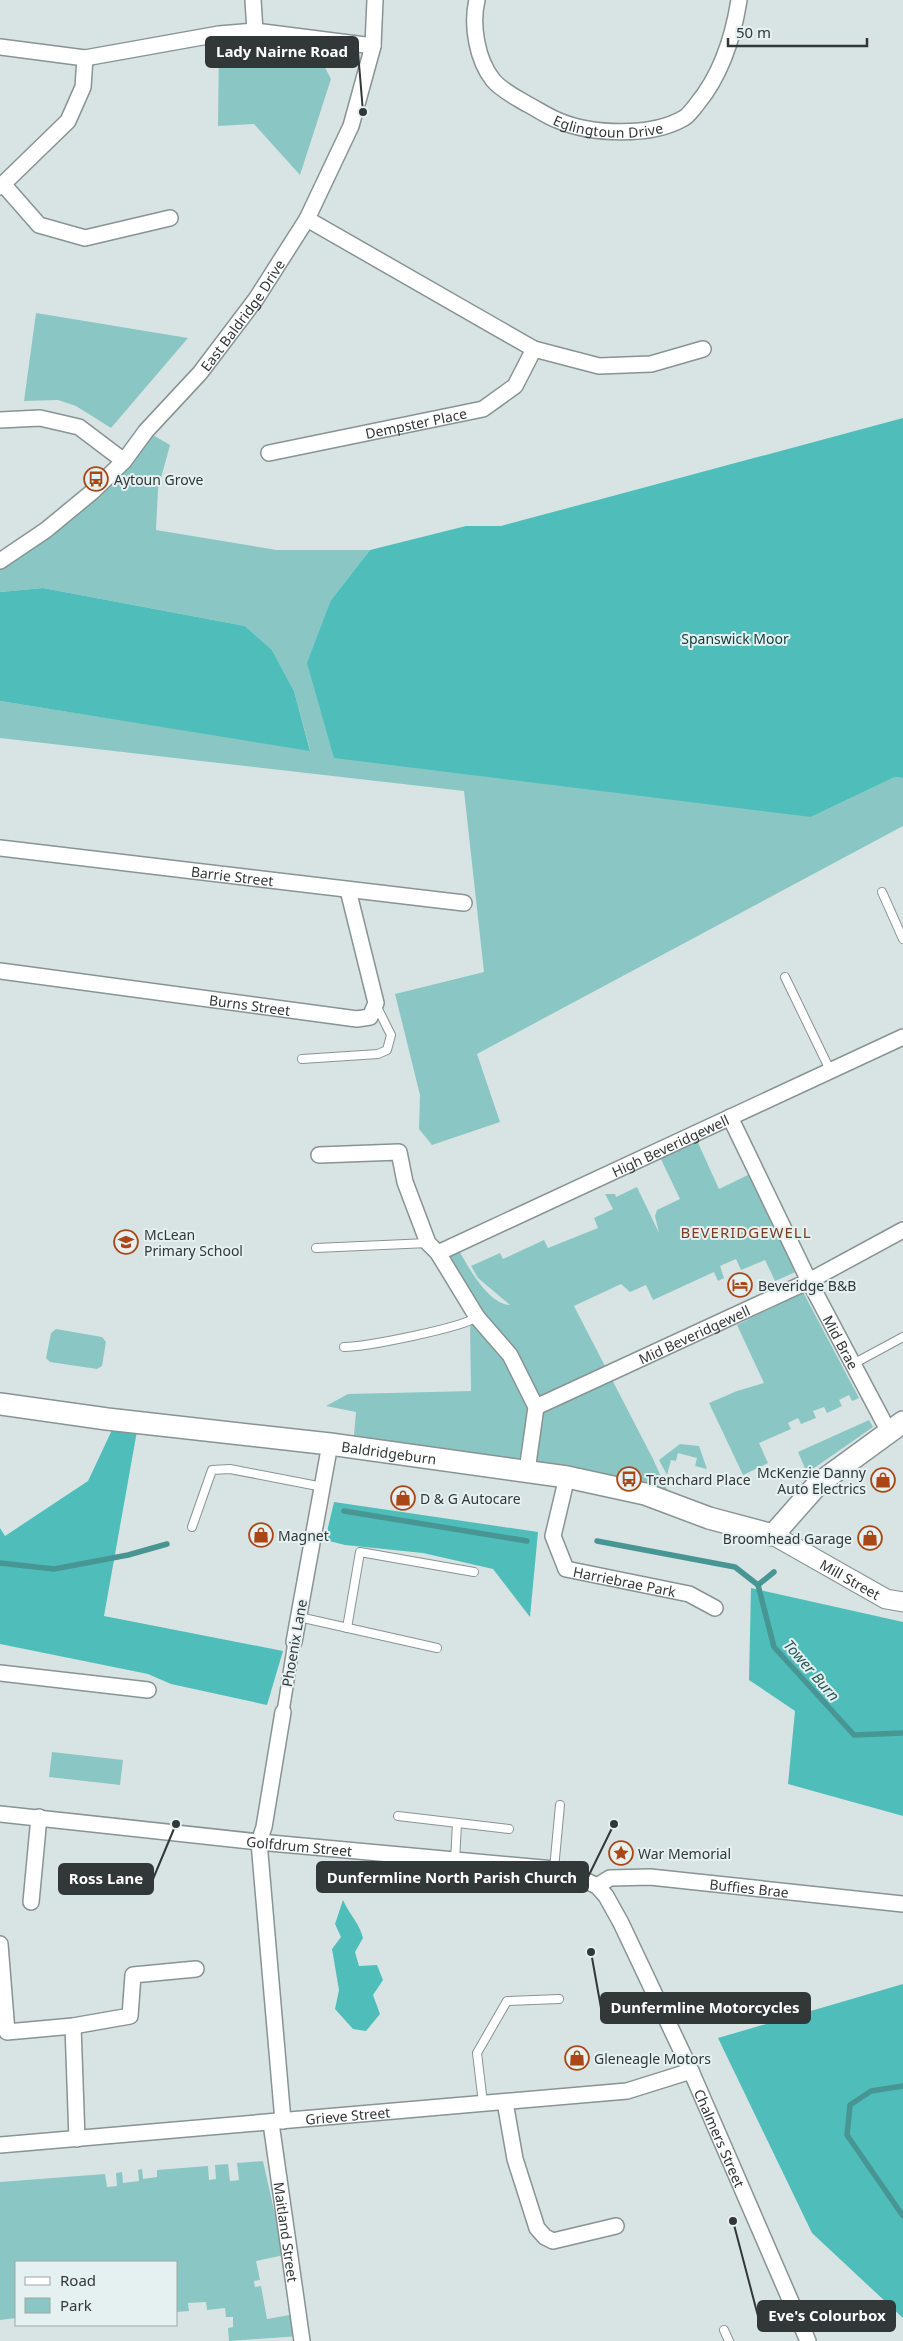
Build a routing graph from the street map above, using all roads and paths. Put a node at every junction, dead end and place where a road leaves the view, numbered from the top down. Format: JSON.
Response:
{"nodes":[{"id":1,"x":252,"y":0,"type":"edge"},
{"id":2,"x":375,"y":0,"type":"edge"},
{"id":3,"x":477,"y":0,"type":"edge"},
{"id":4,"x":739,"y":0,"type":"edge"},
{"id":5,"x":255,"y":31,"type":"junction"},
{"id":6,"x":373,"y":46,"type":"junction"},
{"id":7,"x":0,"y":47,"type":"edge"},
{"id":8,"x":85,"y":58,"type":"junction"},
{"id":9,"x":2,"y":185,"type":"edge"},
{"id":10,"x":170,"y":218,"type":"dead end"},
{"id":11,"x":307,"y":219,"type":"junction"},
{"id":12,"x":534,"y":350,"type":"junction"},
{"id":13,"x":703,"y":350,"type":"dead end"},
{"id":14,"x":0,"y":420,"type":"edge"},
{"id":15,"x":269,"y":453,"type":"dead end"},
{"id":16,"x":124,"y":461,"type":"junction"},
{"id":17,"x":0,"y":561,"type":"edge"},
{"id":18,"x":0,"y":848,"type":"edge"},
{"id":19,"x":348,"y":890,"type":"junction"},
{"id":20,"x":882,"y":892,"type":"dead end"},
{"id":21,"x":464,"y":903,"type":"dead end"},
{"id":22,"x":903,"y":939,"type":"edge"},
{"id":23,"x":0,"y":971,"type":"edge"},
{"id":24,"x":785,"y":977,"type":"dead end"},
{"id":25,"x":376,"y":1003,"type":"junction"},
{"id":26,"x":903,"y":1037,"type":"edge"},
{"id":27,"x":302,"y":1059,"type":"dead end"},
{"id":28,"x":830,"y":1070,"type":"junction"},
{"id":29,"x":730,"y":1117,"type":"junction"},
{"id":30,"x":319,"y":1155,"type":"dead end"},
{"id":31,"x":903,"y":1230,"type":"edge"},
{"id":32,"x":316,"y":1248,"type":"dead end"},
{"id":33,"x":433,"y":1248,"type":"junction"},
{"id":34,"x":809,"y":1281,"type":"junction"},
{"id":35,"x":476,"y":1317,"type":"junction"},
{"id":36,"x":903,"y":1337,"type":"edge"},
{"id":37,"x":344,"y":1347,"type":"dead end"},
{"id":38,"x":853,"y":1364,"type":"junction"},
{"id":39,"x":0,"y":1404,"type":"edge"},
{"id":40,"x":536,"y":1407,"type":"junction"},
{"id":41,"x":896,"y":1427,"type":"edge"},
{"id":42,"x":330,"y":1444,"type":"junction"},
{"id":43,"x":527,"y":1471,"type":"junction"},
{"id":44,"x":567,"y":1477,"type":"junction"},
{"id":45,"x":323,"y":1486,"type":"junction"},
{"id":46,"x":192,"y":1527,"type":"dead end"},
{"id":47,"x":773,"y":1535,"type":"junction"},
{"id":48,"x":474,"y":1572,"type":"dead end"},
{"id":49,"x":903,"y":1602,"type":"edge"},
{"id":50,"x":715,"y":1608,"type":"dead end"},
{"id":51,"x":299,"y":1618,"type":"junction"},
{"id":52,"x":347,"y":1628,"type":"junction"},
{"id":53,"x":294,"y":1642,"type":"joint"},
{"id":54,"x":437,"y":1648,"type":"dead end"},
{"id":55,"x":0,"y":1674,"type":"edge"},
{"id":56,"x":148,"y":1690,"type":"dead end"},
{"id":57,"x":282,"y":1712,"type":"joint"},
{"id":58,"x":560,"y":1805,"type":"dead end"},
{"id":59,"x":0,"y":1814,"type":"edge"},
{"id":60,"x":398,"y":1816,"type":"dead end"},
{"id":61,"x":39,"y":1817,"type":"junction"},
{"id":62,"x":457,"y":1823,"type":"junction"},
{"id":63,"x":509,"y":1829,"type":"dead end"},
{"id":64,"x":259,"y":1842,"type":"junction"},
{"id":65,"x":455,"y":1861,"type":"junction"},
{"id":66,"x":554,"y":1869,"type":"junction"},
{"id":67,"x":597,"y":1886,"type":"junction"},
{"id":68,"x":30,"y":1902,"type":"dead end"},
{"id":69,"x":903,"y":1904,"type":"edge"},
{"id":70,"x":0,"y":1944,"type":"edge"},
{"id":71,"x":196,"y":1969,"type":"dead end"},
{"id":72,"x":559,"y":1999,"type":"dead end"},
{"id":73,"x":72,"y":2026,"type":"junction"},
{"id":74,"x":691,"y":2072,"type":"junction"},
{"id":75,"x":505,"y":2102,"type":"junction"},
{"id":76,"x":484,"y":2103,"type":"junction"},
{"id":77,"x":277,"y":2122,"type":"junction"},
{"id":78,"x":77,"y":2139,"type":"junction"},
{"id":79,"x":0,"y":2145,"type":"edge"},
{"id":80,"x":616,"y":2226,"type":"dead end"},
{"id":81,"x":724,"y":2330,"type":"dead end"},
{"id":82,"x":302,"y":2341,"type":"edge"},
{"id":83,"x":729,"y":2341,"type":"edge"},
{"id":84,"x":808,"y":2341,"type":"edge"}],
"edges":[{"from":1,"to":5,"type":"street"},
{"from":2,"to":6,"type":"street","name":"East Baldridge Drive"},
{"from":3,"to":4,"type":"street","name":"Eglingtoun Drive"},
{"from":5,"to":6,"type":"street"},
{"from":5,"to":8,"type":"street"},
{"from":6,"to":11,"type":"street","name":"East Baldridge Drive"},
{"from":7,"to":8,"type":"street"},
{"from":8,"to":9,"type":"street"},
{"from":9,"to":10,"type":"street"},
{"from":11,"to":12,"type":"street"},
{"from":11,"to":16,"type":"street","name":"East Baldridge Drive"},
{"from":12,"to":13,"type":"street"},
{"from":12,"to":15,"type":"street","name":"Dempster Place"},
{"from":14,"to":16,"type":"street"},
{"from":16,"to":17,"type":"street","name":"East Baldridge Drive"},
{"from":18,"to":19,"type":"street","name":"Barrie Street"},
{"from":19,"to":21,"type":"street","name":"Barrie Street"},
{"from":19,"to":25,"type":"street"},
{"from":20,"to":22,"type":"lane"},
{"from":23,"to":25,"type":"street","name":"Burns Street"},
{"from":24,"to":28,"type":"lane"},
{"from":25,"to":27,"type":"lane"},
{"from":26,"to":28,"type":"street","name":"High Beveridgewell"},
{"from":28,"to":29,"type":"street","name":"High Beveridgewell"},
{"from":29,"to":33,"type":"street","name":"High Beveridgewell"},
{"from":29,"to":34,"type":"street","name":"Mid Brae"},
{"from":30,"to":33,"type":"street"},
{"from":31,"to":34,"type":"street","name":"Mid Beveridgewell"},
{"from":32,"to":33,"type":"lane"},
{"from":33,"to":35,"type":"street"},
{"from":34,"to":38,"type":"street","name":"Mid Brae"},
{"from":34,"to":40,"type":"street","name":"Mid Beveridgewell"},
{"from":35,"to":37,"type":"lane"},
{"from":35,"to":40,"type":"street"},
{"from":36,"to":38,"type":"lane"},
{"from":38,"to":41,"type":"street","name":"Mid Brae"},
{"from":39,"to":42,"type":"main road","name":"Baldridgeburn"},
{"from":40,"to":43,"type":"street"},
{"from":41,"to":47,"type":"main road"},
{"from":42,"to":43,"type":"main road","name":"Baldridgeburn"},
{"from":42,"to":45,"type":"street","name":"Phoenix Lane"},
{"from":43,"to":44,"type":"main road","name":"Baldridgeburn"},
{"from":44,"to":47,"type":"main road","name":"Baldridgeburn"},
{"from":44,"to":50,"type":"street","name":"Harriebrae Park"},
{"from":45,"to":46,"type":"lane"},
{"from":45,"to":51,"type":"street","name":"Phoenix Lane"},
{"from":47,"to":49,"type":"street","name":"Mill Street"},
{"from":48,"to":52,"type":"lane"},
{"from":51,"to":52,"type":"lane"},
{"from":51,"to":53,"type":"street","name":"Phoenix Lane"},
{"from":52,"to":54,"type":"lane"},
{"from":53,"to":57,"type":"street","name":"Phoenix Lane"},
{"from":55,"to":56,"type":"street"},
{"from":57,"to":64,"type":"street","name":"Phoenix Lane"},
{"from":58,"to":66,"type":"lane"},
{"from":59,"to":61,"type":"street","name":"Golfdrum Street"},
{"from":60,"to":62,"type":"lane"},
{"from":61,"to":64,"type":"street","name":"Golfdrum Street"},
{"from":61,"to":68,"type":"street"},
{"from":62,"to":63,"type":"lane"},
{"from":62,"to":65,"type":"lane"},
{"from":64,"to":65,"type":"street","name":"Golfdrum Street"},
{"from":64,"to":77,"type":"street","name":"Maitland Street"},
{"from":65,"to":66,"type":"street","name":"Golfdrum Street"},
{"from":66,"to":67,"type":"street","name":"Golfdrum Street"},
{"from":67,"to":69,"type":"street","name":"Buffies Brae"},
{"from":67,"to":74,"type":"street","name":"Chalmers Street"},
{"from":70,"to":73,"type":"street"},
{"from":71,"to":73,"type":"street"},
{"from":72,"to":76,"type":"lane"},
{"from":73,"to":78,"type":"street"},
{"from":74,"to":75,"type":"street","name":"Grieve Street"},
{"from":74,"to":84,"type":"street","name":"Chalmers Street"},
{"from":75,"to":76,"type":"street","name":"Grieve Street"},
{"from":75,"to":80,"type":"street"},
{"from":76,"to":77,"type":"street","name":"Grieve Street"},
{"from":77,"to":78,"type":"street","name":"Grieve Street"},
{"from":77,"to":82,"type":"street","name":"Maitland Street"},
{"from":78,"to":79,"type":"street","name":"Grieve Street"},
{"from":81,"to":83,"type":"lane"}]}
